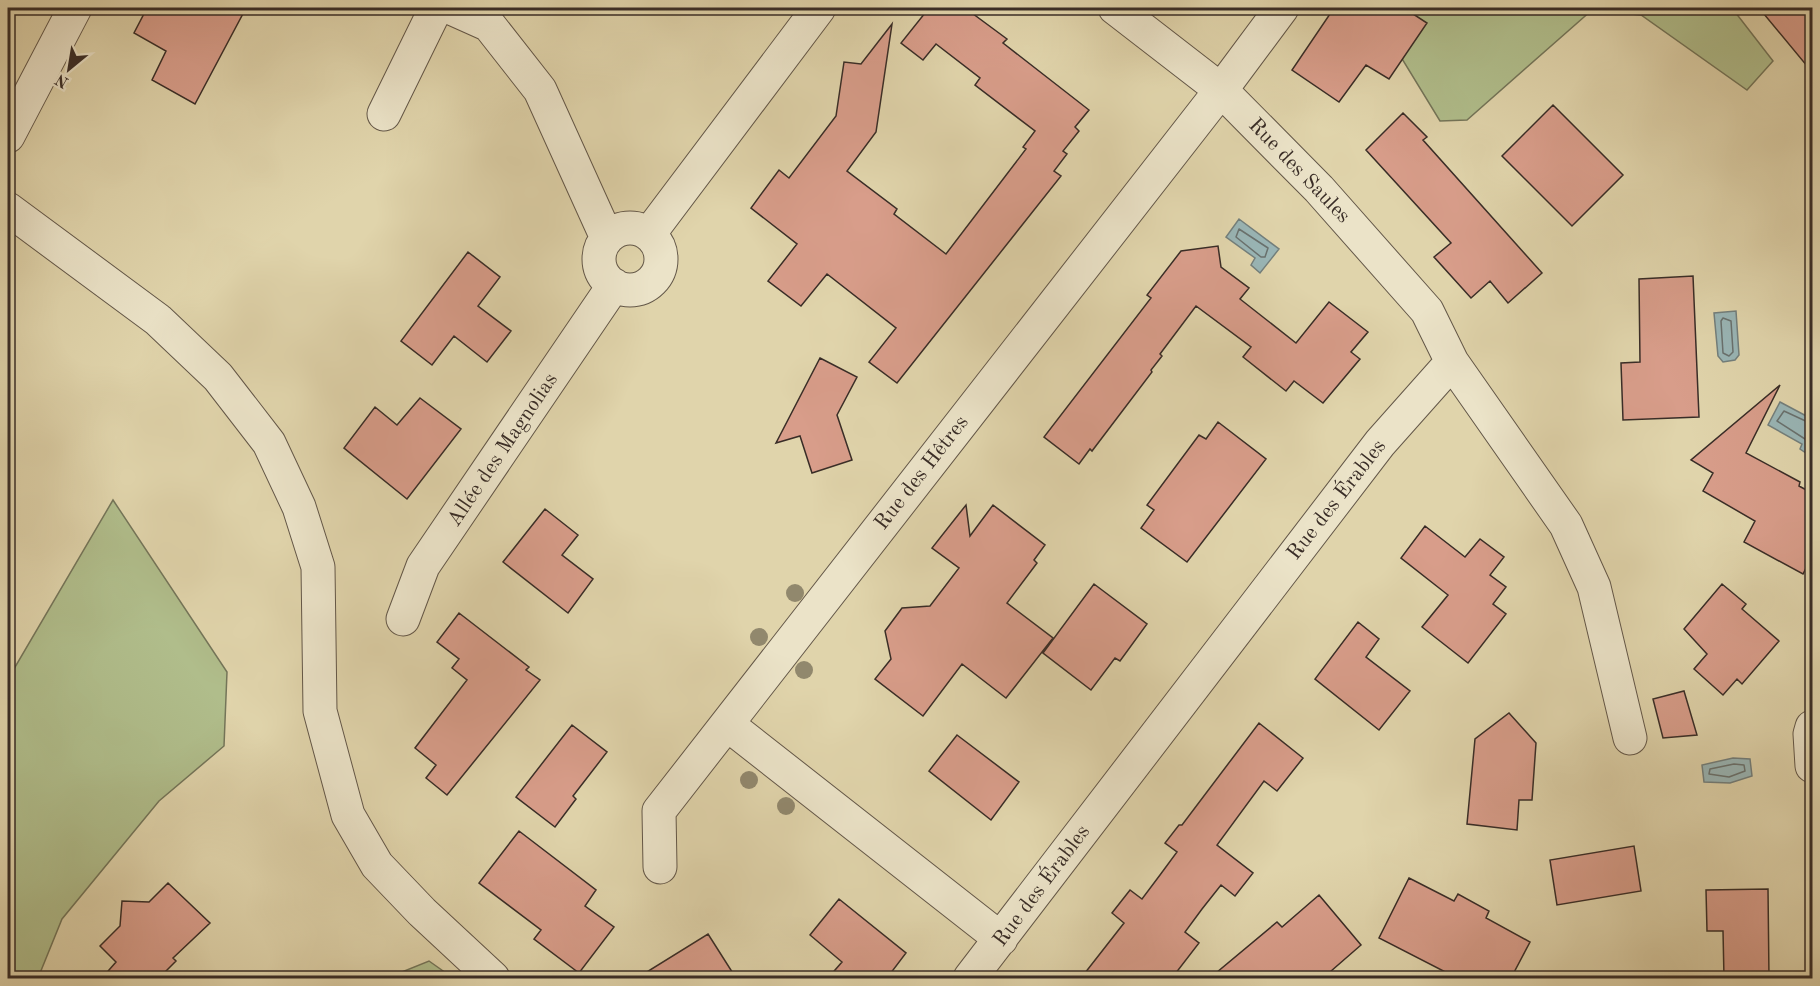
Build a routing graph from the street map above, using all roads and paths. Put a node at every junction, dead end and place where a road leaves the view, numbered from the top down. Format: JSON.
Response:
{"nodes":[{"id":1,"x":75,"y":8,"type":"edge"},
{"id":2,"x":436,"y":8,"type":"edge"},
{"id":3,"x":451,"y":8,"type":"edge"},
{"id":4,"x":819,"y":8,"type":"edge"},
{"id":5,"x":1115,"y":8,"type":"edge"},
{"id":6,"x":1281,"y":8,"type":"edge"},
{"id":7,"x":1221,"y":90,"type":"junction"},
{"id":8,"x":384,"y":114,"type":"dead end"},
{"id":9,"x":8,"y":136,"type":"edge"},
{"id":10,"x":8,"y":209,"type":"edge"},
{"id":11,"x":649,"y":234,"type":"junction"},
{"id":12,"x":607,"y":238,"type":"junction"},
{"id":13,"x":614,"y":285,"type":"junction"},
{"id":14,"x":1452,"y":362,"type":"junction"},
{"id":15,"x":403,"y":619,"type":"dead end"},
{"id":16,"x":727,"y":723,"type":"junction"},
{"id":17,"x":1812,"y":727,"type":"edge"},
{"id":18,"x":1630,"y":738,"type":"dead end"},
{"id":19,"x":1812,"y":766,"type":"edge"},
{"id":20,"x":660,"y":867,"type":"dead end"},
{"id":21,"x":1001,"y":939,"type":"junction"},
{"id":22,"x":493,"y":978,"type":"edge"},
{"id":23,"x":970,"y":978,"type":"edge"}],
"edges":[{"from":1,"to":9,"type":"street"},
{"from":2,"to":8,"type":"street"},
{"from":3,"to":12,"type":"street"},
{"from":4,"to":11,"type":"street"},
{"from":5,"to":7,"type":"street","name":"Rue des Saules"},
{"from":6,"to":7,"type":"street","name":"Rue des Hêtres"},
{"from":7,"to":14,"type":"street","name":"Rue des Saules"},
{"from":7,"to":16,"type":"street","name":"Rue des Hêtres"},
{"from":10,"to":22,"type":"street"},
{"from":11,"to":12,"type":"street"},
{"from":11,"to":13,"type":"street"},
{"from":12,"to":13,"type":"street"},
{"from":13,"to":15,"type":"street","name":"Allée des Magnolias"},
{"from":14,"to":18,"type":"street"},
{"from":14,"to":21,"type":"street","name":"Rue des Érables"},
{"from":16,"to":20,"type":"street","name":"Rue des Hêtres"},
{"from":16,"to":21,"type":"street"},
{"from":17,"to":19,"type":"street"},
{"from":21,"to":23,"type":"street","name":"Rue des Érables"}]}
